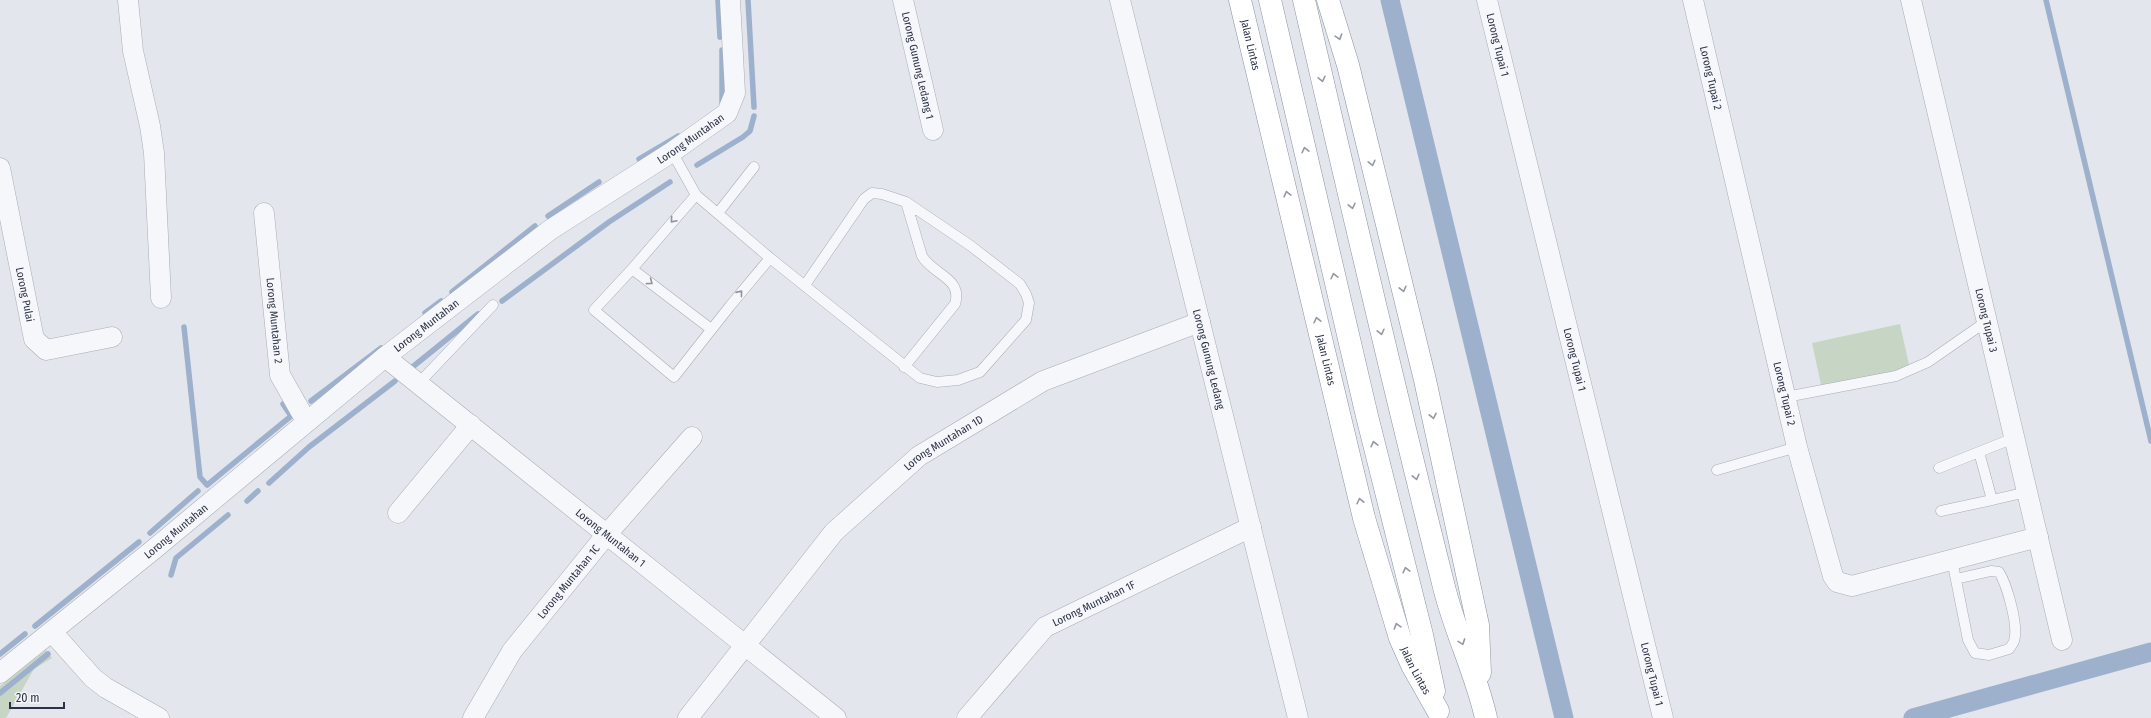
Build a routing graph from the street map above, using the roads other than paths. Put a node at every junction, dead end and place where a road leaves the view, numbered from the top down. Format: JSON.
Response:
{"nodes":[{"id":1,"x":128,"y":0,"type":"edge"},
{"id":2,"x":730,"y":0,"type":"edge"},
{"id":3,"x":903,"y":0,"type":"edge"},
{"id":4,"x":1120,"y":0,"type":"edge"},
{"id":5,"x":1240,"y":0,"type":"edge"},
{"id":6,"x":1270,"y":0,"type":"edge"},
{"id":7,"x":1304,"y":0,"type":"edge"},
{"id":8,"x":1328,"y":0,"type":"edge"},
{"id":9,"x":1487,"y":0,"type":"edge"},
{"id":10,"x":1693,"y":0,"type":"edge"},
{"id":11,"x":1911,"y":0,"type":"edge"},
{"id":12,"x":933,"y":130,"type":"dead end"},
{"id":13,"x":672,"y":152,"type":"junction"},
{"id":14,"x":754,"y":167,"type":"dead end"},
{"id":15,"x":0,"y":168,"type":"edge"},
{"id":16,"x":696,"y":195,"type":"junction"},
{"id":17,"x":906,"y":202,"type":"junction"},
{"id":18,"x":264,"y":213,"type":"dead end"},
{"id":19,"x":718,"y":213,"type":"junction"},
{"id":20,"x":770,"y":258,"type":"junction"},
{"id":21,"x":632,"y":269,"type":"junction"},
{"id":22,"x":805,"y":285,"type":"junction"},
{"id":23,"x":161,"y":298,"type":"dead end"},
{"id":24,"x":493,"y":305,"type":"dead end"},
{"id":25,"x":1987,"y":321,"type":"junction"},
{"id":26,"x":1200,"y":322,"type":"junction"},
{"id":27,"x":711,"y":329,"type":"junction"},
{"id":28,"x":112,"y":337,"type":"dead end"},
{"id":29,"x":385,"y":357,"type":"junction"},
{"id":30,"x":904,"y":367,"type":"junction"},
{"id":31,"x":419,"y":383,"type":"junction"},
{"id":32,"x":1786,"y":397,"type":"junction"},
{"id":33,"x":306,"y":422,"type":"junction"},
{"id":34,"x":472,"y":425,"type":"junction"},
{"id":35,"x":692,"y":437,"type":"dead end"},
{"id":36,"x":2014,"y":438,"type":"junction"},
{"id":37,"x":1797,"y":447,"type":"junction"},
{"id":38,"x":1979,"y":452,"type":"junction"},
{"id":39,"x":1939,"y":468,"type":"dead end"},
{"id":40,"x":1717,"y":470,"type":"dead end"},
{"id":41,"x":2027,"y":492,"type":"junction"},
{"id":42,"x":1992,"y":500,"type":"junction"},
{"id":43,"x":1941,"y":511,"type":"dead end"},
{"id":44,"x":398,"y":513,"type":"dead end"},
{"id":45,"x":1251,"y":527,"type":"junction"},
{"id":46,"x":607,"y":534,"type":"junction"},
{"id":47,"x":2038,"y":537,"type":"junction"},
{"id":48,"x":1952,"y":560,"type":"junction"},
{"id":49,"x":1956,"y":579,"type":"junction"},
{"id":50,"x":52,"y":632,"type":"junction"},
{"id":51,"x":2062,"y":640,"type":"dead end"},
{"id":52,"x":745,"y":645,"type":"junction"},
{"id":53,"x":0,"y":673,"type":"edge"},
{"id":54,"x":1481,"y":694,"type":"junction"},
{"id":55,"x":1439,"y":715,"type":"edge"},
{"id":56,"x":159,"y":718,"type":"edge"},
{"id":57,"x":474,"y":718,"type":"edge"},
{"id":58,"x":688,"y":718,"type":"edge"},
{"id":59,"x":836,"y":718,"type":"edge"},
{"id":60,"x":967,"y":718,"type":"edge"},
{"id":61,"x":1298,"y":718,"type":"edge"},
{"id":62,"x":1486,"y":718,"type":"edge"},
{"id":63,"x":1663,"y":718,"type":"edge"}],
"edges":[{"from":1,"to":23,"type":"street"},
{"from":2,"to":13,"type":"street","name":"Lorong Muntahan"},
{"from":3,"to":12,"type":"street","name":"Lorong Gunung Ledang 1"},
{"from":4,"to":26,"type":"street","name":"Lorong Gunung Ledang"},
{"from":55,"to":5,"type":"highway","name":"Jalan Lintas","one_way":true},
{"from":55,"to":6,"type":"highway","name":"Jalan Lintas","one_way":true},
{"from":7,"to":54,"type":"highway","one_way":true},
{"from":8,"to":54,"type":"highway","one_way":true},
{"from":9,"to":63,"type":"street","name":"Lorong Tupai 1"},
{"from":10,"to":32,"type":"street","name":"Lorong Tupai 2"},
{"from":11,"to":25,"type":"street","name":"Lorong Tupai 3"},
{"from":13,"to":16,"type":"lane"},
{"from":13,"to":29,"type":"street","name":"Lorong Muntahan"},
{"from":14,"to":19,"type":"lane"},
{"from":15,"to":28,"type":"street","name":"Lorong Pulai"},
{"from":16,"to":19,"type":"lane"},
{"from":16,"to":21,"type":"lane","one_way":true},
{"from":17,"to":22,"type":"lane"},
{"from":17,"to":30,"type":"lane"},
{"from":17,"to":30,"type":"lane"},
{"from":18,"to":33,"type":"street","name":"Lorong Muntahan 2"},
{"from":19,"to":20,"type":"lane"},
{"from":20,"to":22,"type":"lane"},
{"from":27,"to":20,"type":"lane","one_way":true},
{"from":21,"to":27,"type":"lane","one_way":true},
{"from":21,"to":27,"type":"lane"},
{"from":22,"to":30,"type":"lane"},
{"from":24,"to":31,"type":"lane"},
{"from":25,"to":32,"type":"lane"},
{"from":25,"to":36,"type":"street","name":"Lorong Tupai 3"},
{"from":26,"to":45,"type":"street","name":"Lorong Gunung Ledang"},
{"from":26,"to":52,"type":"street","name":"Lorong Muntahan 1D"},
{"from":29,"to":31,"type":"street","name":"Lorong Muntahan 1"},
{"from":29,"to":33,"type":"street","name":"Lorong Muntahan"},
{"from":31,"to":34,"type":"street","name":"Lorong Muntahan 1"},
{"from":32,"to":37,"type":"street","name":"Lorong Tupai 2"},
{"from":33,"to":50,"type":"street","name":"Lorong Muntahan"},
{"from":34,"to":44,"type":"street"},
{"from":34,"to":46,"type":"street","name":"Lorong Muntahan 1"},
{"from":35,"to":46,"type":"street","name":"Lorong Muntahan 1C"},
{"from":36,"to":38,"type":"lane"},
{"from":36,"to":41,"type":"street","name":"Lorong Tupai 3"},
{"from":37,"to":40,"type":"lane"},
{"from":37,"to":48,"type":"street","name":"Lorong Tupai 2"},
{"from":38,"to":39,"type":"lane"},
{"from":38,"to":42,"type":"lane"},
{"from":41,"to":42,"type":"lane"},
{"from":41,"to":47,"type":"street","name":"Lorong Tupai 3"},
{"from":42,"to":43,"type":"lane"},
{"from":45,"to":60,"type":"street","name":"Lorong Muntahan 1F"},
{"from":45,"to":61,"type":"street","name":"Lorong Gunung Ledang"},
{"from":46,"to":52,"type":"street","name":"Lorong Muntahan 1"},
{"from":46,"to":57,"type":"street","name":"Lorong Muntahan 1C"},
{"from":47,"to":48,"type":"street","name":"Lorong Tupai 2"},
{"from":47,"to":51,"type":"street","name":"Lorong Tupai 3"},
{"from":48,"to":49,"type":"lane"},
{"from":49,"to":49,"type":"lane"},
{"from":50,"to":53,"type":"street","name":"Lorong Muntahan"},
{"from":50,"to":56,"type":"street"},
{"from":52,"to":58,"type":"street","name":"Lorong Muntahan 1D"},
{"from":52,"to":59,"type":"street","name":"Lorong Muntahan 1"},
{"from":54,"to":62,"type":"highway"}]}
